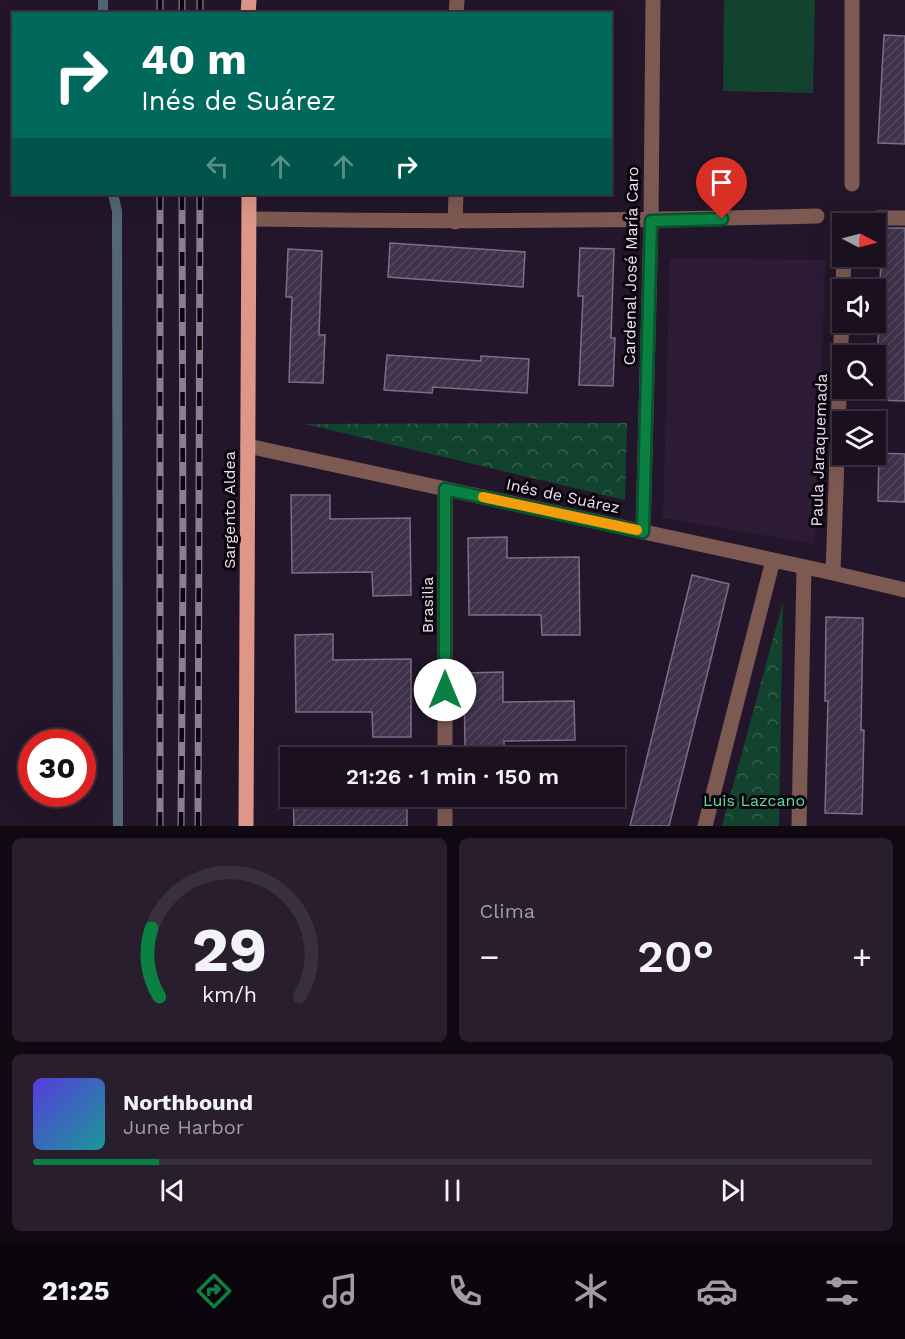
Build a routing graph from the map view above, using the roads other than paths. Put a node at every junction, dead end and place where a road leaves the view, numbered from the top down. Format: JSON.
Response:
{"nodes":[{"id":1,"x":653,"y":0,"type":"edge"},
{"id":2,"x":852,"y":0,"type":"edge"},
{"id":3,"x":852,"y":184,"type":"dead end"},
{"id":4,"x":249,"y":195,"type":"edge"},
{"id":5,"x":456,"y":195,"type":"edge"},
{"id":6,"x":817,"y":216,"type":"dead end"},
{"id":7,"x":886,"y":218,"type":"edge"},
{"id":8,"x":905,"y":218,"type":"edge"},
{"id":9,"x":249,"y":219,"type":"junction"},
{"id":10,"x":651,"y":221,"type":"junction"},
{"id":11,"x":455,"y":222,"type":"junction"},
{"id":12,"x":844,"y":267,"type":"edge"},
{"id":13,"x":248,"y":446,"type":"junction"},
{"id":14,"x":445,"y":489,"type":"junction"},
{"id":15,"x":643,"y":532,"type":"junction"},
{"id":16,"x":773,"y":560,"type":"junction"},
{"id":17,"x":804,"y":567,"type":"junction"},
{"id":18,"x":833,"y":573,"type":"junction"},
{"id":19,"x":905,"y":590,"type":"edge"},
{"id":20,"x":445,"y":747,"type":"edge"},
{"id":21,"x":445,"y":807,"type":"edge"},
{"id":22,"x":246,"y":826,"type":"edge"},
{"id":23,"x":445,"y":826,"type":"edge"},
{"id":24,"x":705,"y":826,"type":"edge"},
{"id":25,"x":799,"y":826,"type":"edge"}],
"edges":[{"from":1,"to":10,"type":"street","name":"Cardenal José María Caro"},
{"from":2,"to":3,"type":"street"},
{"from":4,"to":9,"type":"main road","name":"Sargento Aldea"},
{"from":5,"to":11,"type":"street"},
{"from":6,"to":10,"type":"street"},
{"from":7,"to":8,"type":"street"},
{"from":9,"to":11,"type":"street"},
{"from":9,"to":13,"type":"main road","name":"Sargento Aldea"},
{"from":10,"to":11,"type":"street"},
{"from":10,"to":15,"type":"street","name":"Cardenal José María Caro"},
{"from":12,"to":18,"type":"street","name":"Paula Jaraquemada"},
{"from":13,"to":14,"type":"street","name":"Inés de Suárez"},
{"from":13,"to":22,"type":"main road","name":"Sargento Aldea"},
{"from":14,"to":15,"type":"street","name":"Inés de Suárez"},
{"from":14,"to":20,"type":"street","name":"Brasilia"},
{"from":15,"to":16,"type":"street","name":"Inés de Suárez"},
{"from":16,"to":17,"type":"street","name":"Inés de Suárez"},
{"from":16,"to":24,"type":"street"},
{"from":17,"to":18,"type":"street","name":"Inés de Suárez"},
{"from":17,"to":25,"type":"street"},
{"from":18,"to":19,"type":"street","name":"Inés de Suárez"},
{"from":21,"to":23,"type":"street"}]}
